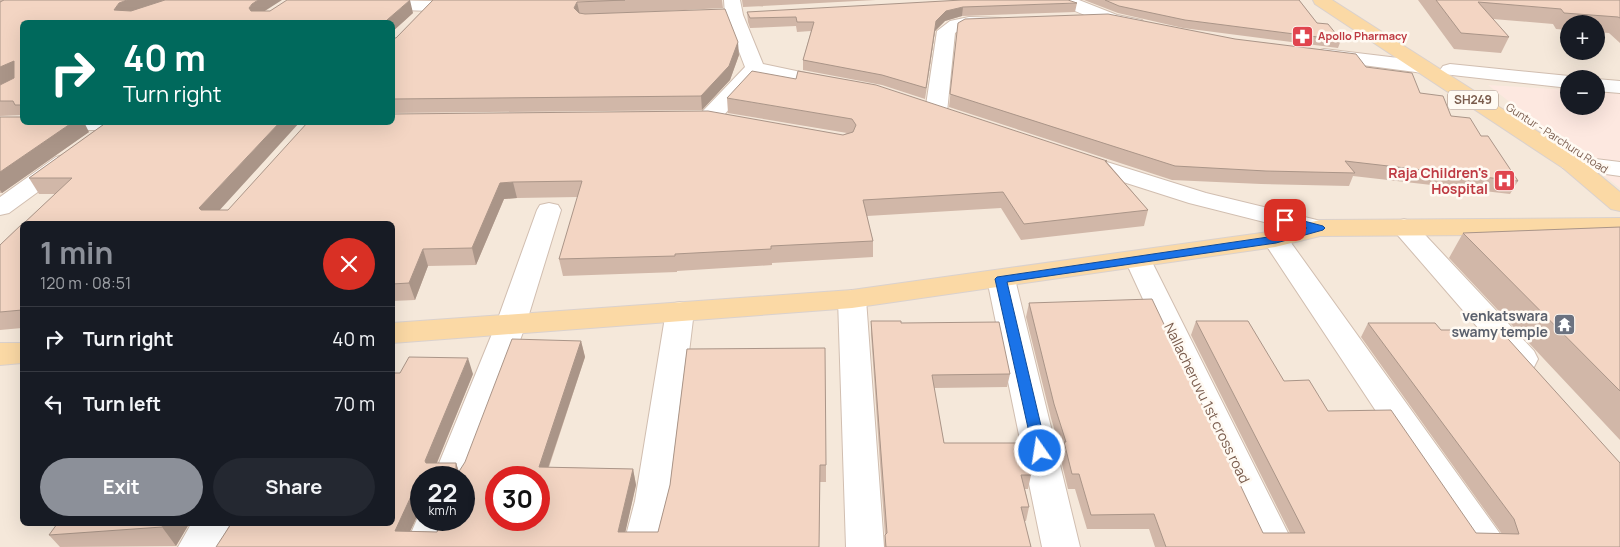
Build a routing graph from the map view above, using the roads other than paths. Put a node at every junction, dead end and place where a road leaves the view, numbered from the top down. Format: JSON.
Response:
{"nodes":[{"id":1,"x":1064,"y":0,"type":"edge"},
{"id":2,"x":1321,"y":0,"type":"edge"},
{"id":3,"x":1340,"y":0,"type":"edge"},
{"id":4,"x":436,"y":3,"type":"edge"},
{"id":5,"x":358,"y":4,"type":"edge"},
{"id":6,"x":734,"y":11,"type":"edge"},
{"id":7,"x":1112,"y":19,"type":"junction"},
{"id":8,"x":420,"y":20,"type":"edge"},
{"id":9,"x":1072,"y":20,"type":"edge"},
{"id":10,"x":1012,"y":22,"type":"edge"},
{"id":11,"x":1156,"y":29,"type":"edge"},
{"id":12,"x":1308,"y":53,"type":"edge"},
{"id":13,"x":1422,"y":67,"type":"junction"},
{"id":14,"x":755,"y":68,"type":"junction"},
{"id":15,"x":1450,"y":70,"type":"junction"},
{"id":16,"x":1560,"y":81,"type":"edge"},
{"id":17,"x":1605,"y":86,"type":"edge"},
{"id":18,"x":1620,"y":87,"type":"edge"},
{"id":19,"x":852,"y":88,"type":"edge"},
{"id":20,"x":936,"y":112,"type":"edge"},
{"id":21,"x":709,"y":119,"type":"edge"},
{"id":22,"x":0,"y":124,"type":"edge"},
{"id":23,"x":20,"y":124,"type":"edge"},
{"id":24,"x":117,"y":125,"type":"edge"},
{"id":25,"x":1058,"y":153,"type":"edge"},
{"id":26,"x":1571,"y":163,"type":"junction"},
{"id":27,"x":1615,"y":172,"type":"edge"},
{"id":28,"x":1620,"y":204,"type":"edge"},
{"id":29,"x":0,"y":208,"type":"edge"},
{"id":30,"x":549,"y":210,"type":"dead end"},
{"id":31,"x":1620,"y":226,"type":"edge"},
{"id":32,"x":1404,"y":227,"type":"junction"},
{"id":33,"x":1320,"y":228,"type":"junction"},
{"id":34,"x":1276,"y":239,"type":"junction"},
{"id":35,"x":1138,"y":260,"type":"junction"},
{"id":36,"x":1001,"y":279,"type":"junction"},
{"id":37,"x":852,"y":298,"type":"junction"},
{"id":38,"x":680,"y":311,"type":"junction"},
{"id":39,"x":510,"y":324,"type":"junction"},
{"id":40,"x":395,"y":333,"type":"edge"},
{"id":41,"x":20,"y":353,"type":"edge"},
{"id":42,"x":0,"y":354,"type":"edge"},
{"id":43,"x":1542,"y":379,"type":"edge"},
{"id":44,"x":456,"y":466,"type":"edge"},
{"id":45,"x":210,"y":526,"type":"edge"},
{"id":46,"x":431,"y":531,"type":"edge"},
{"id":47,"x":197,"y":547,"type":"edge"},
{"id":48,"x":424,"y":547,"type":"edge"},
{"id":49,"x":642,"y":547,"type":"edge"},
{"id":50,"x":865,"y":547,"type":"edge"},
{"id":51,"x":1061,"y":547,"type":"edge"},
{"id":52,"x":1276,"y":547,"type":"edge"},
{"id":53,"x":1487,"y":547,"type":"edge"}],
"edges":[{"from":1,"to":7,"type":"street"},
{"from":2,"to":13,"type":"main road","name":"Guntur - Parchuru Road","number":"SH249"},
{"from":3,"to":15,"type":"main road","name":"Guntur - Parchuru Road","number":"SH249"},
{"from":4,"to":5,"type":"street"},
{"from":4,"to":8,"type":"street"},
{"from":6,"to":14,"type":"street"},
{"from":7,"to":9,"type":"street"},
{"from":7,"to":11,"type":"street"},
{"from":10,"to":20,"type":"street"},
{"from":12,"to":13,"type":"street"},
{"from":13,"to":15,"type":"main road"},
{"from":13,"to":26,"type":"main road","name":"Guntur - Parchuru Road","number":"SH249"},
{"from":14,"to":19,"type":"street"},
{"from":14,"to":21,"type":"street"},
{"from":15,"to":16,"type":"street"},
{"from":15,"to":27,"type":"main road","name":"Guntur - Parchuru Road","number":"SH249"},
{"from":17,"to":18,"type":"street"},
{"from":22,"to":23,"type":"street"},
{"from":24,"to":29,"type":"street"},
{"from":25,"to":33,"type":"street"},
{"from":26,"to":27,"type":"street"},
{"from":26,"to":28,"type":"main road","name":"Guntur - Parchuru Road","number":"SH249"},
{"from":30,"to":39,"type":"street"},
{"from":31,"to":32,"type":"main road"},
{"from":32,"to":33,"type":"main road"},
{"from":32,"to":43,"type":"street"},
{"from":33,"to":34,"type":"main road"},
{"from":34,"to":35,"type":"main road"},
{"from":34,"to":53,"type":"street"},
{"from":35,"to":36,"type":"main road"},
{"from":35,"to":52,"type":"street","name":"Nallacheruvu 1st cross road"},
{"from":36,"to":37,"type":"main road"},
{"from":36,"to":51,"type":"street"},
{"from":37,"to":38,"type":"main road"},
{"from":37,"to":50,"type":"street"},
{"from":38,"to":39,"type":"main road"},
{"from":38,"to":49,"type":"street"},
{"from":39,"to":40,"type":"main road"},
{"from":39,"to":44,"type":"street"},
{"from":41,"to":42,"type":"main road"},
{"from":45,"to":47,"type":"street"},
{"from":46,"to":48,"type":"street"}]}
